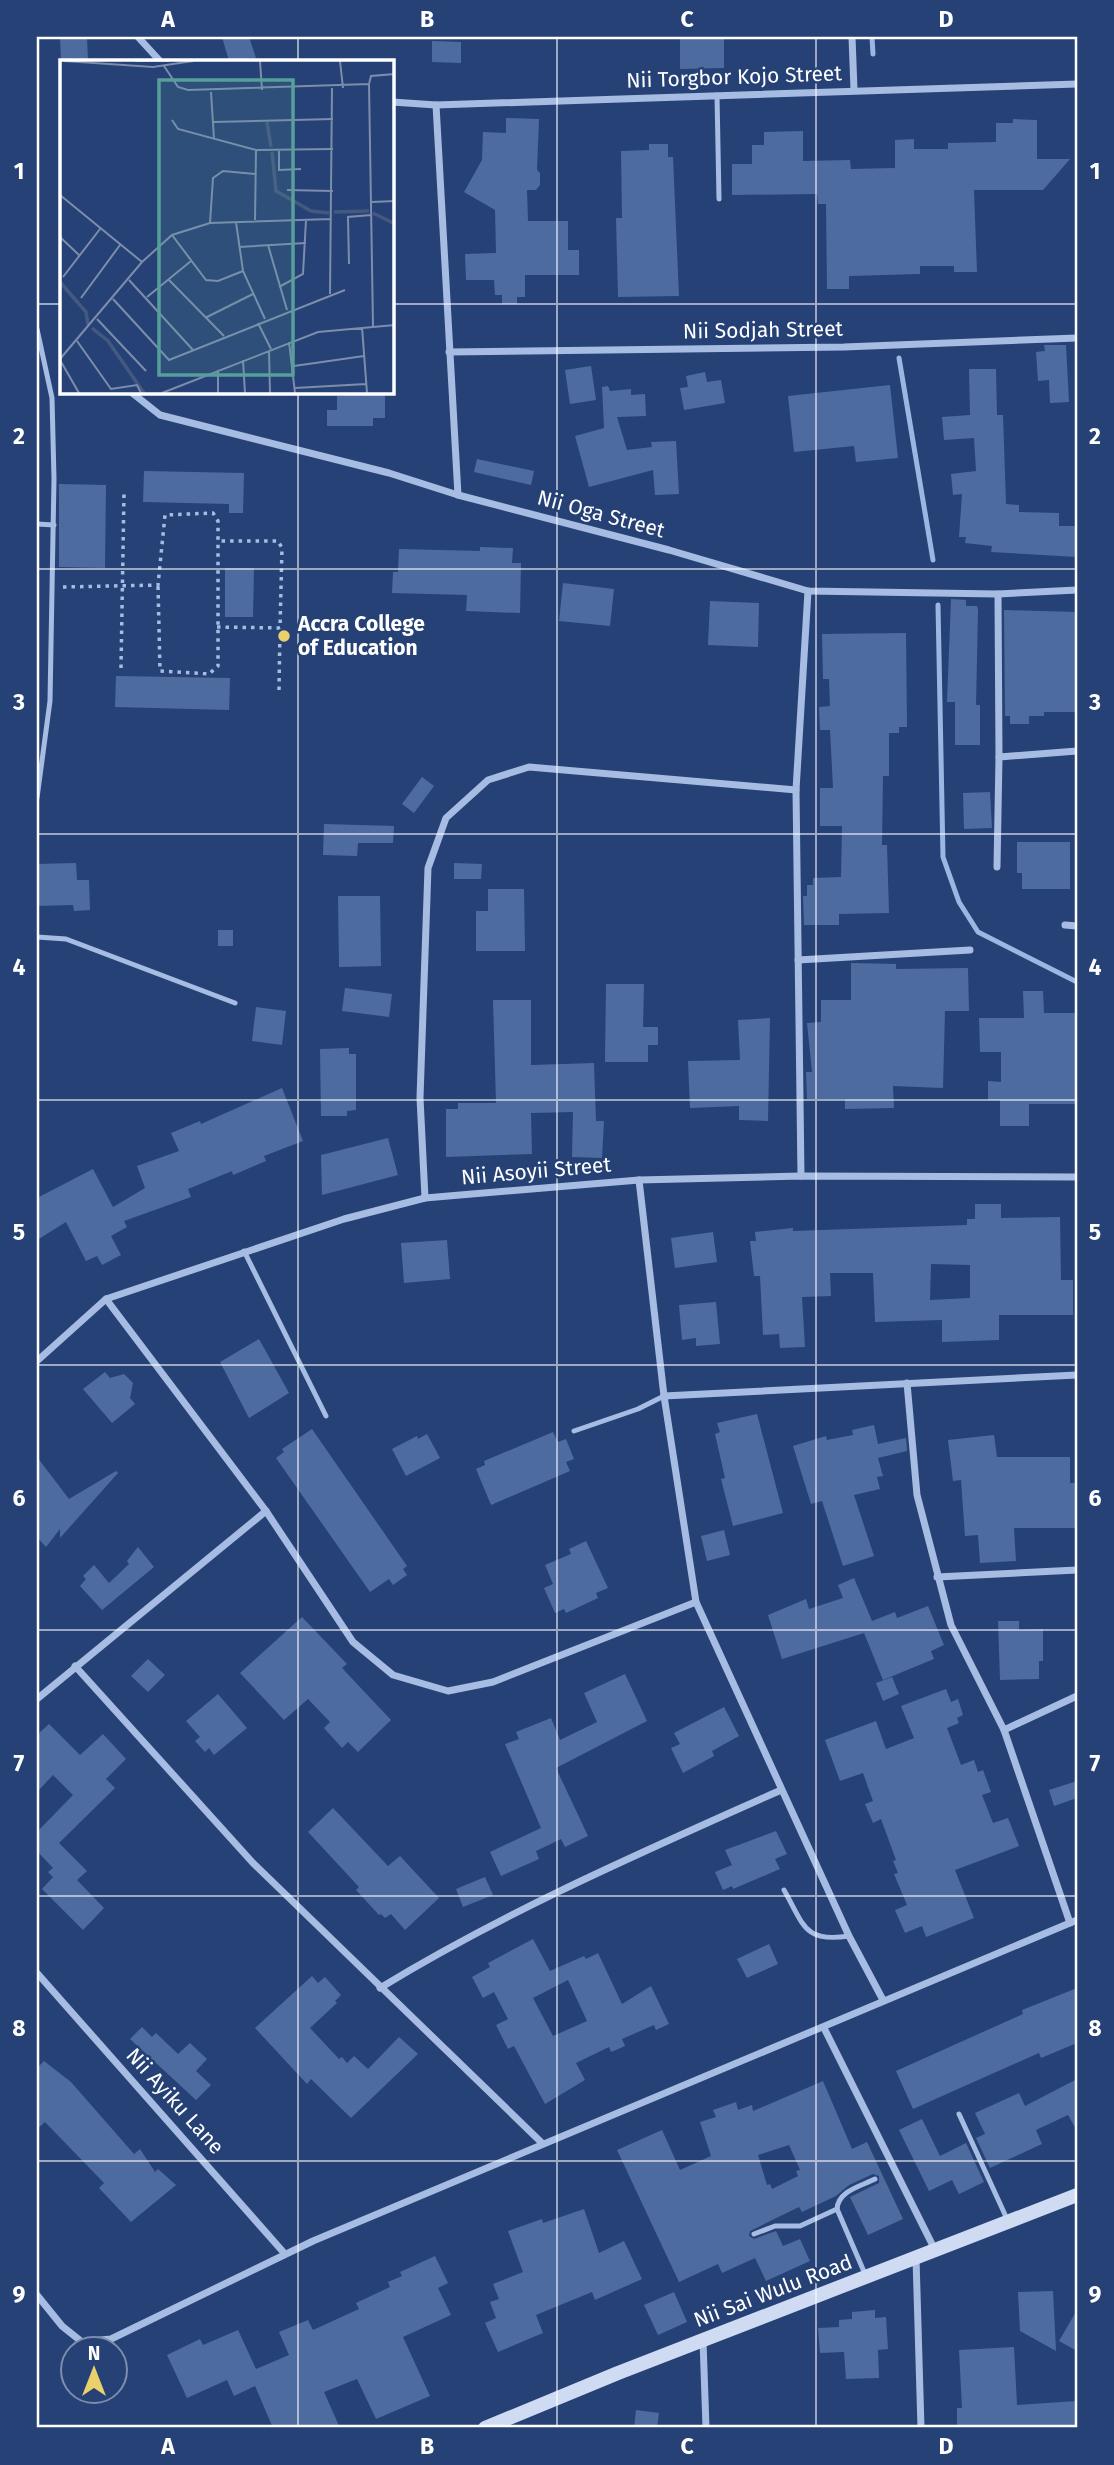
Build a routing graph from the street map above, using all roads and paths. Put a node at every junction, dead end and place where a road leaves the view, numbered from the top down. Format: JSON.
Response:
{"nodes":[{"id":1,"x":138,"y":37,"type":"edge"},
{"id":2,"x":852,"y":37,"type":"edge"},
{"id":3,"x":159,"y":60,"type":"edge"},
{"id":4,"x":1077,"y":84,"type":"edge"},
{"id":5,"x":854,"y":90,"type":"junction"},
{"id":6,"x":717,"y":95,"type":"junction"},
{"id":7,"x":394,"y":102,"type":"edge"},
{"id":8,"x":436,"y":105,"type":"junction"},
{"id":9,"x":719,"y":199,"type":"dead end"},
{"id":10,"x":37,"y":328,"type":"edge"},
{"id":11,"x":1077,"y":338,"type":"edge"},
{"id":12,"x":449,"y":352,"type":"junction"},
{"id":13,"x":134,"y":394,"type":"edge"},
{"id":14,"x":124,"y":494,"type":"dead end"},
{"id":15,"x":458,"y":495,"type":"junction"},
{"id":16,"x":37,"y":524,"type":"edge"},
{"id":17,"x":54,"y":525,"type":"junction"},
{"id":18,"x":218,"y":541,"type":"junction"},
{"id":19,"x":159,"y":585,"type":"junction"},
{"id":20,"x":54,"y":587,"type":"junction"},
{"id":21,"x":121,"y":587,"type":"junction"},
{"id":22,"x":1077,"y":590,"type":"edge"},
{"id":23,"x":808,"y":591,"type":"junction"},
{"id":24,"x":998,"y":594,"type":"junction"},
{"id":25,"x":217,"y":627,"type":"junction"},
{"id":26,"x":280,"y":628,"type":"junction"},
{"id":27,"x":121,"y":668,"type":"dead end"},
{"id":28,"x":279,"y":690,"type":"dead end"},
{"id":29,"x":1077,"y":751,"type":"edge"},
{"id":30,"x":999,"y":757,"type":"junction"},
{"id":31,"x":796,"y":790,"type":"junction"},
{"id":32,"x":37,"y":798,"type":"edge"},
{"id":33,"x":997,"y":867,"type":"dead end"},
{"id":34,"x":1065,"y":926,"type":"dead end"},
{"id":35,"x":1077,"y":926,"type":"edge"},
{"id":36,"x":37,"y":937,"type":"edge"},
{"id":37,"x":970,"y":950,"type":"dead end"},
{"id":38,"x":798,"y":960,"type":"junction"},
{"id":39,"x":236,"y":1003,"type":"dead end"},
{"id":40,"x":801,"y":1176,"type":"junction"},
{"id":41,"x":1077,"y":1177,"type":"edge"},
{"id":42,"x":639,"y":1180,"type":"junction"},
{"id":43,"x":425,"y":1198,"type":"junction"},
{"id":44,"x":244,"y":1251,"type":"junction"},
{"id":45,"x":106,"y":1300,"type":"junction"},
{"id":46,"x":37,"y":1361,"type":"edge"},
{"id":47,"x":1077,"y":1375,"type":"edge"},
{"id":48,"x":907,"y":1383,"type":"junction"},
{"id":49,"x":664,"y":1396,"type":"junction"},
{"id":50,"x":326,"y":1416,"type":"dead end"},
{"id":51,"x":574,"y":1431,"type":"dead end"},
{"id":52,"x":266,"y":1511,"type":"junction"},
{"id":53,"x":1077,"y":1570,"type":"edge"},
{"id":54,"x":937,"y":1577,"type":"junction"},
{"id":55,"x":696,"y":1602,"type":"junction"},
{"id":56,"x":75,"y":1666,"type":"junction"},
{"id":57,"x":1077,"y":1696,"type":"edge"},
{"id":58,"x":37,"y":1699,"type":"edge"},
{"id":59,"x":1004,"y":1730,"type":"junction"},
{"id":60,"x":781,"y":1790,"type":"junction"},
{"id":61,"x":785,"y":1890,"type":"dead end"},
{"id":62,"x":1074,"y":1922,"type":"edge"},
{"id":63,"x":849,"y":1936,"type":"junction"},
{"id":64,"x":37,"y":1973,"type":"edge"},
{"id":65,"x":380,"y":1988,"type":"junction"},
{"id":66,"x":883,"y":2000,"type":"junction"},
{"id":67,"x":824,"y":2028,"type":"junction"},
{"id":68,"x":959,"y":2114,"type":"dead end"},
{"id":69,"x":542,"y":2143,"type":"junction"},
{"id":70,"x":875,"y":2179,"type":"dead end"},
{"id":71,"x":1077,"y":2195,"type":"edge"},
{"id":72,"x":837,"y":2209,"type":"junction"},
{"id":73,"x":1009,"y":2222,"type":"junction"},
{"id":74,"x":754,"y":2234,"type":"dead end"},
{"id":75,"x":935,"y":2251,"type":"junction"},
{"id":76,"x":285,"y":2254,"type":"junction"},
{"id":77,"x":916,"y":2258,"type":"junction"},
{"id":78,"x":866,"y":2277,"type":"junction"},
{"id":79,"x":37,"y":2295,"type":"edge"},
{"id":80,"x":703,"y":2340,"type":"junction"},
{"id":81,"x":486,"y":2428,"type":"edge"},
{"id":82,"x":706,"y":2428,"type":"edge"},
{"id":83,"x":921,"y":2428,"type":"edge"}],
"edges":[{"from":1,"to":3,"type":"street"},
{"from":2,"to":5,"type":"street"},
{"from":4,"to":5,"type":"street","name":"Nii Torgbor Kojo Street"},
{"from":5,"to":6,"type":"street","name":"Nii Torgbor Kojo Street"},
{"from":6,"to":8,"type":"street","name":"Nii Torgbor Kojo Street"},
{"from":6,"to":9,"type":"lane"},
{"from":7,"to":8,"type":"street","name":"Nii Torgbor Kojo Street"},
{"from":8,"to":12,"type":"street"},
{"from":10,"to":17,"type":"lane"},
{"from":11,"to":12,"type":"street","name":"Nii Sodjah Street"},
{"from":12,"to":15,"type":"street"},
{"from":13,"to":15,"type":"street","name":"Nii Oga Street"},
{"from":14,"to":21,"type":"path"},
{"from":15,"to":23,"type":"street","name":"Nii Oga Street"},
{"from":16,"to":17,"type":"lane"},
{"from":17,"to":20,"type":"lane"},
{"from":18,"to":19,"type":"path"},
{"from":18,"to":25,"type":"path"},
{"from":18,"to":26,"type":"path"},
{"from":19,"to":21,"type":"path"},
{"from":19,"to":25,"type":"path"},
{"from":20,"to":21,"type":"path"},
{"from":20,"to":32,"type":"lane"},
{"from":21,"to":27,"type":"path"},
{"from":22,"to":24,"type":"street","name":"Nii Oga Street"},
{"from":23,"to":24,"type":"street","name":"Nii Oga Street"},
{"from":23,"to":31,"type":"street"},
{"from":24,"to":30,"type":"street"},
{"from":25,"to":26,"type":"path"},
{"from":26,"to":28,"type":"path"},
{"from":29,"to":30,"type":"street"},
{"from":30,"to":33,"type":"street"},
{"from":31,"to":38,"type":"street"},
{"from":31,"to":43,"type":"street"},
{"from":34,"to":35,"type":"street"},
{"from":36,"to":39,"type":"lane"},
{"from":37,"to":38,"type":"street"},
{"from":38,"to":40,"type":"street"},
{"from":40,"to":41,"type":"street","name":"Nii Asoyii Street"},
{"from":40,"to":42,"type":"street","name":"Nii Asoyii Street"},
{"from":42,"to":43,"type":"street","name":"Nii Asoyii Street"},
{"from":42,"to":49,"type":"street"},
{"from":43,"to":44,"type":"street","name":"Nii Asoyii Street"},
{"from":44,"to":45,"type":"street","name":"Nii Asoyii Street"},
{"from":44,"to":50,"type":"lane"},
{"from":45,"to":46,"type":"street","name":"Nii Asoyii Street"},
{"from":45,"to":52,"type":"street"},
{"from":47,"to":48,"type":"street"},
{"from":48,"to":49,"type":"street"},
{"from":48,"to":54,"type":"street"},
{"from":49,"to":51,"type":"lane"},
{"from":49,"to":55,"type":"street"},
{"from":52,"to":55,"type":"street"},
{"from":52,"to":56,"type":"street"},
{"from":53,"to":54,"type":"street"},
{"from":54,"to":59,"type":"street"},
{"from":55,"to":60,"type":"street"},
{"from":56,"to":58,"type":"street"},
{"from":56,"to":65,"type":"street"},
{"from":57,"to":59,"type":"street"},
{"from":59,"to":62,"type":"street"},
{"from":60,"to":63,"type":"street"},
{"from":60,"to":65,"type":"street"},
{"from":61,"to":63,"type":"lane"},
{"from":62,"to":66,"type":"street"},
{"from":63,"to":66,"type":"street"},
{"from":64,"to":76,"type":"street","name":"Nii Ayiku Lane"},
{"from":65,"to":69,"type":"street"},
{"from":66,"to":67,"type":"street"},
{"from":67,"to":69,"type":"street"},
{"from":67,"to":75,"type":"street"},
{"from":68,"to":73,"type":"lane"},
{"from":69,"to":76,"type":"street"},
{"from":70,"to":72,"type":"lane"},
{"from":71,"to":73,"type":"street","name":"Nii Sai Wulu Road"},
{"from":72,"to":74,"type":"lane"},
{"from":72,"to":78,"type":"lane"},
{"from":73,"to":75,"type":"street","name":"Nii Sai Wulu Road"},
{"from":75,"to":77,"type":"street","name":"Nii Sai Wulu Road"},
{"from":76,"to":79,"type":"street"},
{"from":77,"to":78,"type":"street","name":"Nii Sai Wulu Road"},
{"from":77,"to":83,"type":"street"},
{"from":78,"to":80,"type":"street","name":"Nii Sai Wulu Road"},
{"from":80,"to":81,"type":"street","name":"Nii Sai Wulu Road"},
{"from":80,"to":82,"type":"street"}]}
